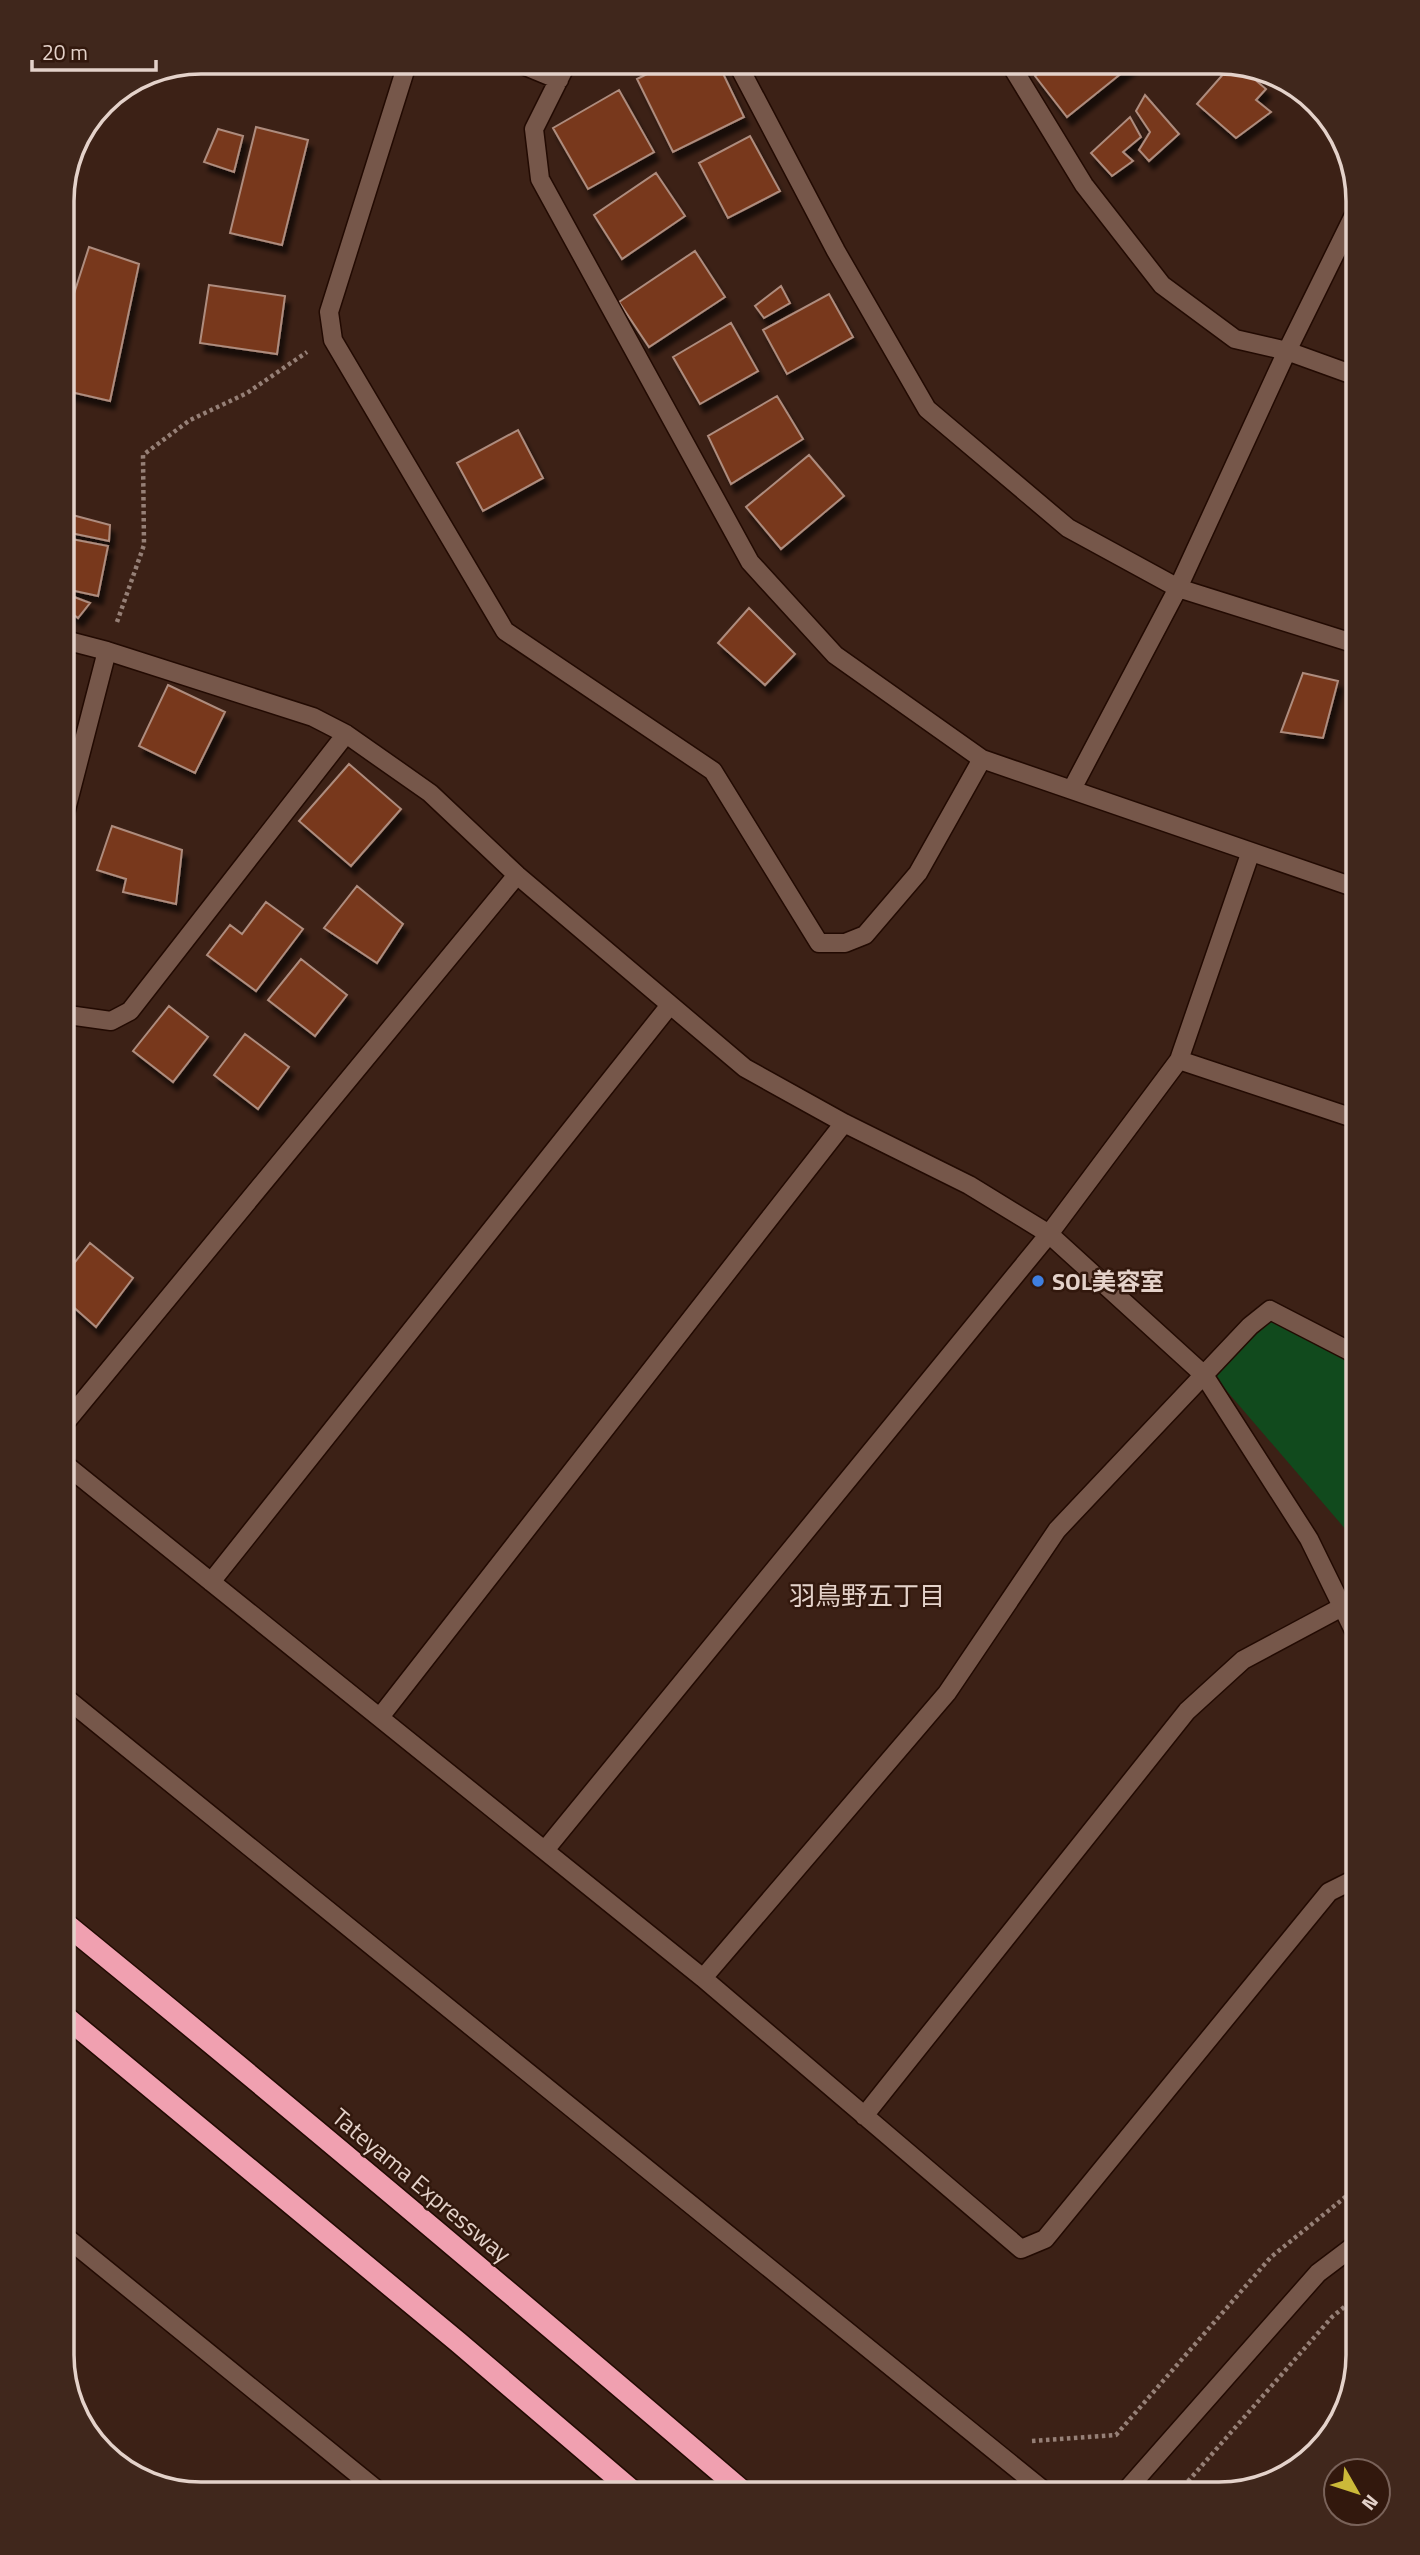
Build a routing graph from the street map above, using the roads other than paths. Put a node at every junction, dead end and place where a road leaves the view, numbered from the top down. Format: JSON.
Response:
{"nodes":[{"id":1,"x":404,"y":74,"type":"edge"},
{"id":2,"x":544,"y":74,"type":"edge"},
{"id":3,"x":562,"y":74,"type":"edge"},
{"id":4,"x":743,"y":74,"type":"edge"},
{"id":5,"x":1017,"y":74,"type":"edge"},
{"id":6,"x":559,"y":80,"type":"junction"},
{"id":7,"x":1346,"y":231,"type":"edge"},
{"id":8,"x":1287,"y":351,"type":"junction"},
{"id":9,"x":1346,"y":372,"type":"edge"},
{"id":10,"x":1178,"y":588,"type":"junction"},
{"id":11,"x":1346,"y":641,"type":"edge"},
{"id":12,"x":74,"y":642,"type":"edge"},
{"id":13,"x":107,"y":651,"type":"junction"},
{"id":14,"x":346,"y":734,"type":"junction"},
{"id":15,"x":982,"y":759,"type":"junction"},
{"id":16,"x":74,"y":779,"type":"edge"},
{"id":17,"x":1072,"y":789,"type":"junction"},
{"id":18,"x":1250,"y":854,"type":"junction"},
{"id":19,"x":517,"y":875,"type":"junction"},
{"id":20,"x":1346,"y":885,"type":"edge"},
{"id":21,"x":670,"y":1005,"type":"junction"},
{"id":22,"x":74,"y":1016,"type":"edge"},
{"id":23,"x":1179,"y":1060,"type":"junction"},
{"id":24,"x":1346,"y":1116,"type":"edge"},
{"id":25,"x":844,"y":1123,"type":"junction"},
{"id":26,"x":1049,"y":1234,"type":"junction"},
{"id":27,"x":1346,"y":1349,"type":"edge"},
{"id":28,"x":1203,"y":1376,"type":"junction"},
{"id":29,"x":74,"y":1412,"type":"edge"},
{"id":30,"x":74,"y":1471,"type":"edge"},
{"id":31,"x":211,"y":1582,"type":"junction"},
{"id":32,"x":1342,"y":1607,"type":"junction"},
{"id":33,"x":1346,"y":1615,"type":"edge"},
{"id":34,"x":74,"y":1705,"type":"edge"},
{"id":35,"x":380,"y":1717,"type":"junction"},
{"id":36,"x":545,"y":1850,"type":"junction"},
{"id":37,"x":1346,"y":1884,"type":"edge"},
{"id":38,"x":74,"y":1931,"type":"edge"},
{"id":39,"x":702,"y":1978,"type":"junction"},
{"id":40,"x":74,"y":2024,"type":"edge"},
{"id":41,"x":864,"y":2116,"type":"junction"},
{"id":42,"x":74,"y":2244,"type":"edge"},
{"id":43,"x":1346,"y":2252,"type":"edge"},
{"id":44,"x":367,"y":2481,"type":"edge"},
{"id":45,"x":621,"y":2481,"type":"edge"},
{"id":46,"x":731,"y":2482,"type":"edge"},
{"id":47,"x":1033,"y":2482,"type":"edge"},
{"id":48,"x":1135,"y":2482,"type":"edge"}],
"edges":[{"from":1,"to":15,"type":"street"},
{"from":2,"to":6,"type":"street"},
{"from":3,"to":6,"type":"street"},
{"from":4,"to":10,"type":"street"},
{"from":5,"to":8,"type":"street"},
{"from":6,"to":15,"type":"street"},
{"from":7,"to":8,"type":"street"},
{"from":8,"to":9,"type":"street"},
{"from":8,"to":10,"type":"street"},
{"from":10,"to":11,"type":"street"},
{"from":10,"to":17,"type":"street"},
{"from":12,"to":13,"type":"street"},
{"from":13,"to":14,"type":"street"},
{"from":13,"to":16,"type":"street"},
{"from":14,"to":19,"type":"street"},
{"from":14,"to":22,"type":"street"},
{"from":15,"to":17,"type":"street"},
{"from":17,"to":18,"type":"street"},
{"from":18,"to":20,"type":"street"},
{"from":18,"to":23,"type":"street"},
{"from":19,"to":21,"type":"street"},
{"from":19,"to":29,"type":"street"},
{"from":21,"to":25,"type":"street"},
{"from":21,"to":31,"type":"street"},
{"from":23,"to":24,"type":"street"},
{"from":23,"to":26,"type":"street"},
{"from":25,"to":26,"type":"street"},
{"from":25,"to":35,"type":"street"},
{"from":26,"to":28,"type":"street"},
{"from":26,"to":36,"type":"street"},
{"from":27,"to":28,"type":"street"},
{"from":28,"to":32,"type":"street"},
{"from":28,"to":39,"type":"street"},
{"from":30,"to":31,"type":"street"},
{"from":31,"to":35,"type":"street"},
{"from":32,"to":33,"type":"street"},
{"from":32,"to":41,"type":"street"},
{"from":34,"to":47,"type":"street"},
{"from":35,"to":36,"type":"street"},
{"from":36,"to":39,"type":"street"},
{"from":37,"to":41,"type":"street"},
{"from":38,"to":46,"type":"highway","name":"Tateyama Expressway"},
{"from":39,"to":41,"type":"street"},
{"from":40,"to":45,"type":"highway"},
{"from":42,"to":44,"type":"street"},
{"from":43,"to":48,"type":"street"}]}
